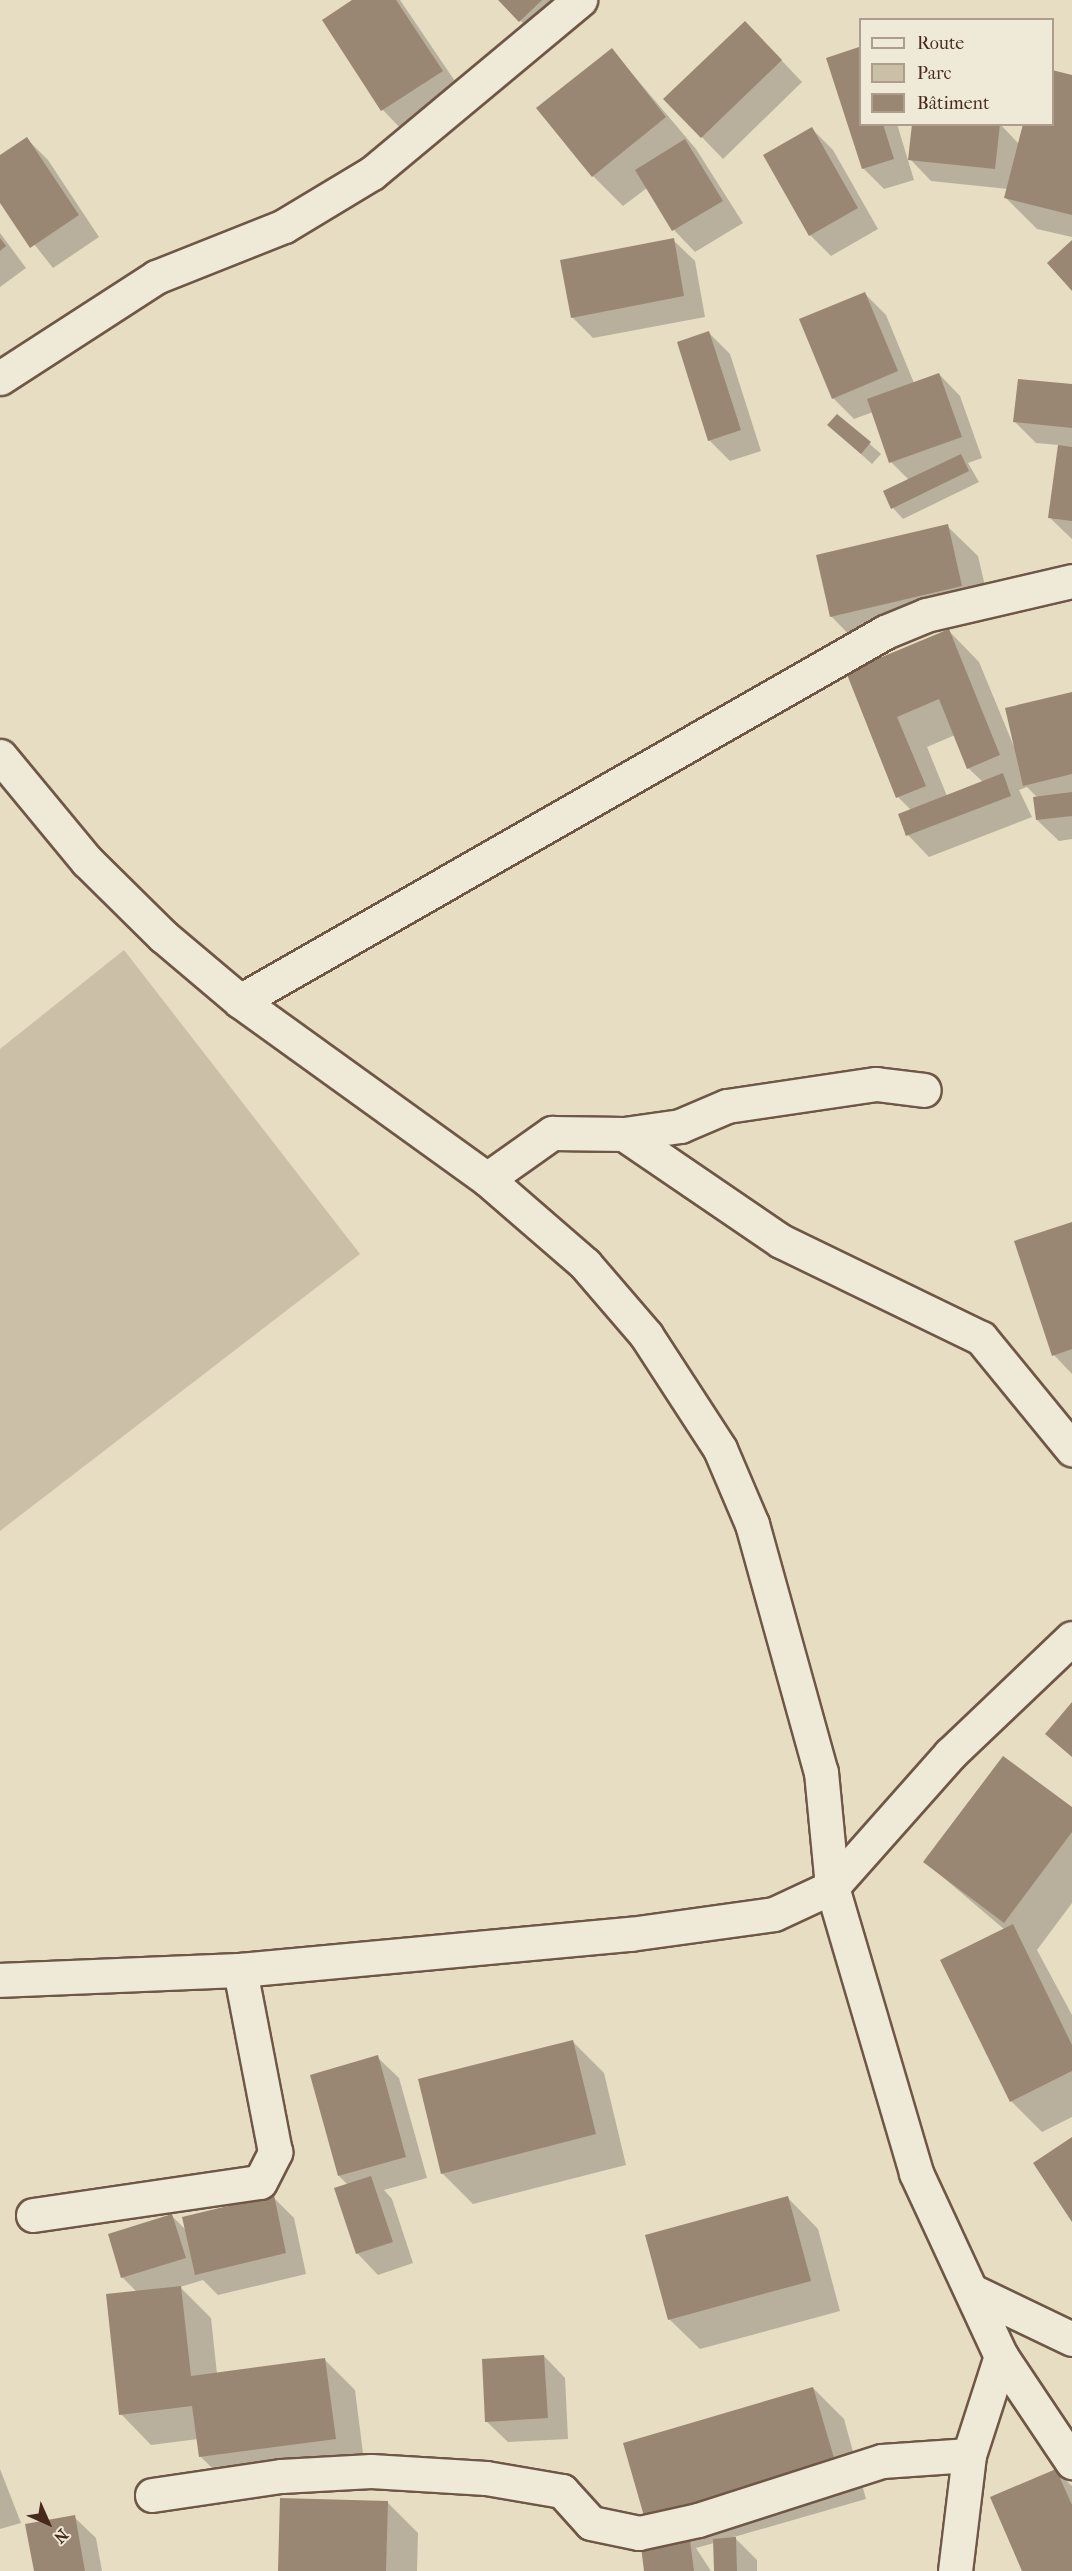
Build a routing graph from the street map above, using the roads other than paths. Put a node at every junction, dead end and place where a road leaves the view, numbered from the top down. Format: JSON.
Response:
{"nodes":[{"id":1,"x":580,"y":0,"type":"edge"},
{"id":2,"x":0,"y":378,"type":"edge"},
{"id":3,"x":1072,"y":581,"type":"edge"},
{"id":4,"x":0,"y":756,"type":"edge"},
{"id":5,"x":240,"y":1001,"type":"junction"},
{"id":6,"x":924,"y":1090,"type":"dead end"},
{"id":7,"x":624,"y":1134,"type":"junction"},
{"id":8,"x":487,"y":1179,"type":"junction"},
{"id":9,"x":1072,"y":1449,"type":"edge"},
{"id":10,"x":1072,"y":1638,"type":"edge"},
{"id":11,"x":832,"y":1887,"type":"junction"},
{"id":12,"x":240,"y":1970,"type":"junction"},
{"id":13,"x":0,"y":1980,"type":"edge"},
{"id":14,"x":33,"y":2215,"type":"dead end"},
{"id":15,"x":974,"y":2292,"type":"junction"},
{"id":16,"x":1072,"y":2339,"type":"edge"},
{"id":17,"x":1001,"y":2356,"type":"junction"},
{"id":18,"x":969,"y":2455,"type":"junction"},
{"id":19,"x":1072,"y":2462,"type":"edge"},
{"id":20,"x":152,"y":2495,"type":"dead end"},
{"id":21,"x":955,"y":2571,"type":"edge"}],
"edges":[{"from":1,"to":2,"type":"street"},
{"from":3,"to":5,"type":"street"},
{"from":4,"to":5,"type":"street"},
{"from":5,"to":8,"type":"street"},
{"from":6,"to":7,"type":"street"},
{"from":7,"to":8,"type":"street"},
{"from":7,"to":9,"type":"street"},
{"from":8,"to":11,"type":"street"},
{"from":10,"to":11,"type":"street"},
{"from":11,"to":12,"type":"street"},
{"from":11,"to":15,"type":"street"},
{"from":12,"to":13,"type":"street"},
{"from":12,"to":14,"type":"street"},
{"from":15,"to":16,"type":"street"},
{"from":15,"to":17,"type":"street"},
{"from":17,"to":18,"type":"street"},
{"from":17,"to":19,"type":"street"},
{"from":18,"to":20,"type":"street"},
{"from":18,"to":21,"type":"street"}]}
